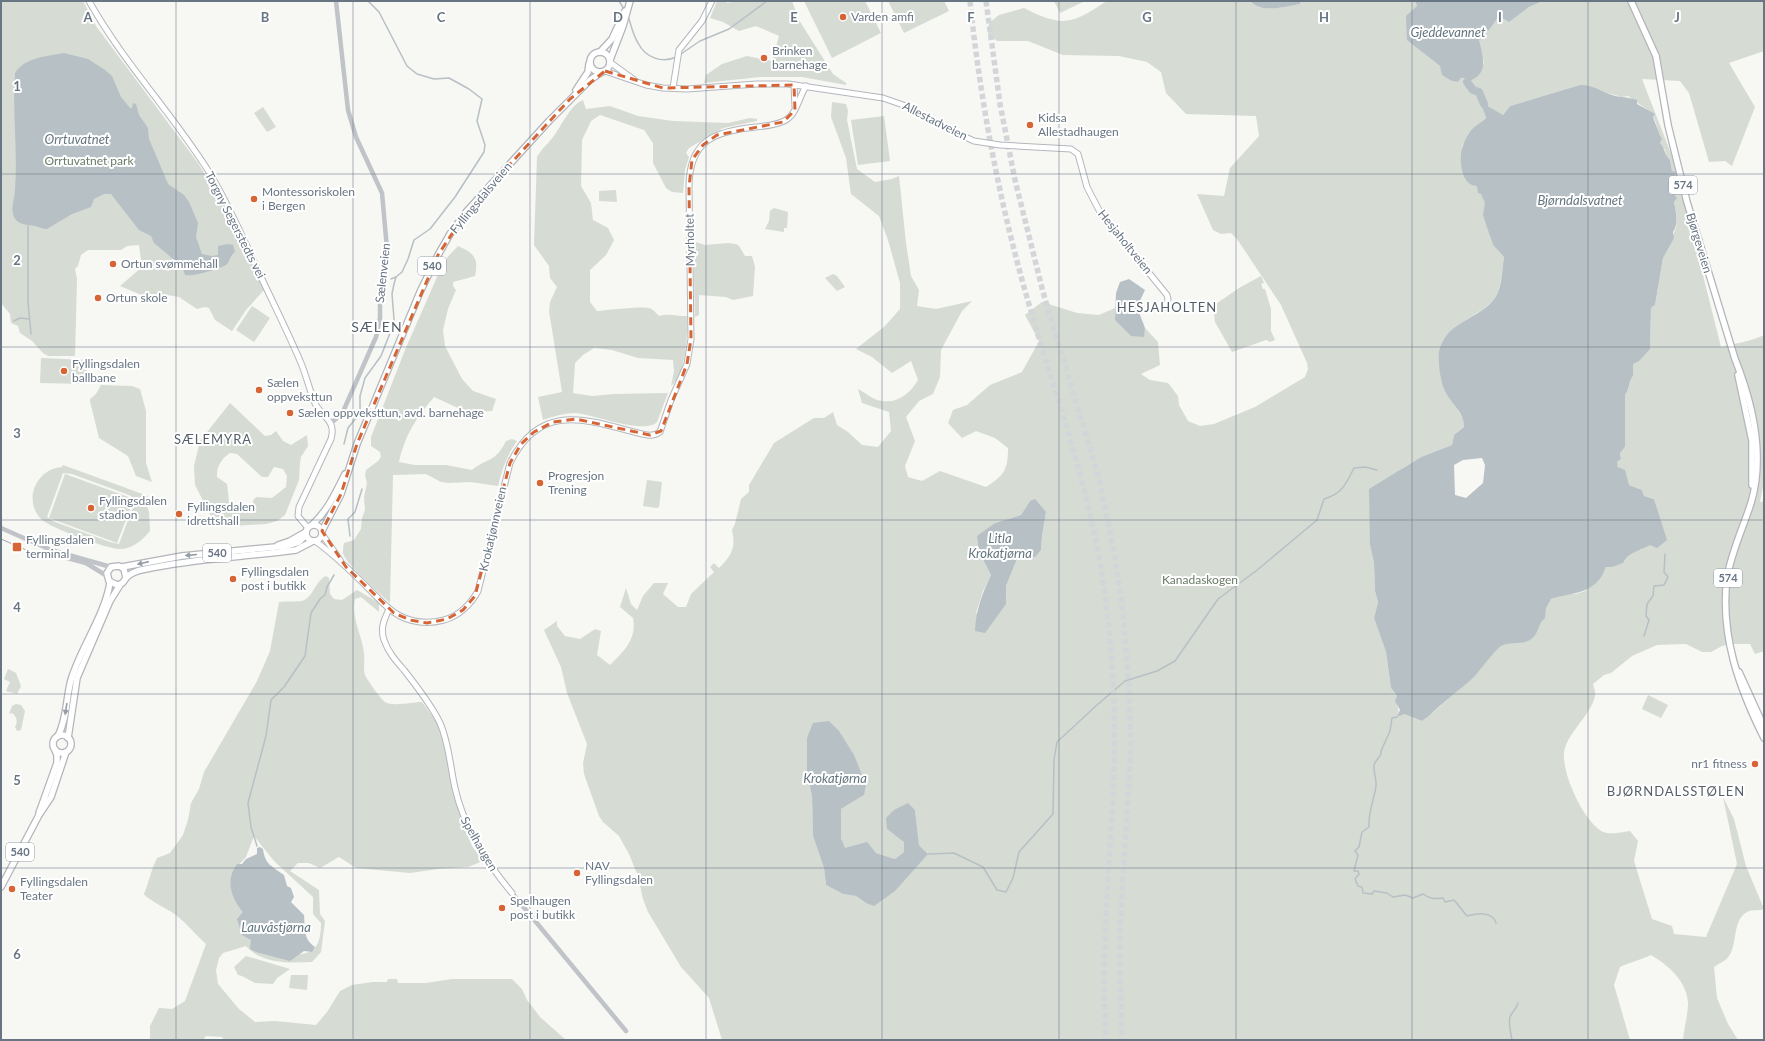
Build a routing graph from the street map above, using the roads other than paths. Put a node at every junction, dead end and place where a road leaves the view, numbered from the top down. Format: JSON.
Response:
{"nodes":[{"id":1,"x":89,"y":1,"type":"edge"},
{"id":2,"x":336,"y":1,"type":"edge"},
{"id":3,"x":712,"y":1,"type":"edge"},
{"id":4,"x":1632,"y":1,"type":"edge"},
{"id":5,"x":629,"y":2,"type":"edge"},
{"id":6,"x":600,"y":52,"type":"junction"},
{"id":7,"x":610,"y":61,"type":"junction"},
{"id":8,"x":590,"y":62,"type":"junction"},
{"id":9,"x":604,"y":72,"type":"junction"},
{"id":10,"x":636,"y":81,"type":"junction"},
{"id":11,"x":794,"y":85,"type":"junction"},
{"id":12,"x":806,"y":86,"type":"junction"},
{"id":13,"x":673,"y":88,"type":"junction"},
{"id":14,"x":570,"y":98,"type":"junction"},
{"id":15,"x":795,"y":110,"type":"junction"},
{"id":16,"x":1076,"y":152,"type":"joint"},
{"id":17,"x":1166,"y":307,"type":"dead end"},
{"id":18,"x":331,"y":423,"type":"junction"},
{"id":19,"x":658,"y":434,"type":"joint"},
{"id":20,"x":349,"y":467,"type":"junction"},
{"id":21,"x":1,"y":528,"type":"edge"},
{"id":22,"x":308,"y":530,"type":"junction"},
{"id":23,"x":1,"y":531,"type":"edge"},
{"id":24,"x":322,"y":532,"type":"junction"},
{"id":25,"x":314,"y":541,"type":"junction"},
{"id":26,"x":340,"y":561,"type":"junction"},
{"id":27,"x":111,"y":567,"type":"junction"},
{"id":28,"x":122,"y":567,"type":"junction"},
{"id":29,"x":107,"y":576,"type":"junction"},
{"id":30,"x":126,"y":578,"type":"junction"},
{"id":31,"x":110,"y":583,"type":"junction"},
{"id":32,"x":120,"y":585,"type":"junction"},
{"id":33,"x":389,"y":609,"type":"junction"},
{"id":34,"x":1730,"y":647,"type":"junction"},
{"id":35,"x":1764,"y":727,"type":"edge"},
{"id":36,"x":58,"y":736,"type":"junction"},
{"id":37,"x":68,"y":738,"type":"junction"},
{"id":38,"x":1764,"y":738,"type":"edge"},
{"id":39,"x":55,"y":750,"type":"junction"},
{"id":40,"x":66,"y":752,"type":"junction"},
{"id":41,"x":39,"y":815,"type":"junction"},
{"id":42,"x":1,"y":887,"type":"edge"},
{"id":43,"x":512,"y":893,"type":"joint"},
{"id":44,"x":626,"y":1031,"type":"dead end"}],
"edges":[{"from":1,"to":18,"type":"main road","name":"Torgny Segerstedts vei"},
{"from":2,"to":18,"type":"street","name":"Sælenveien"},
{"from":3,"to":13,"type":"main road"},
{"from":4,"to":34,"type":"main road","name":"Bjørgeveien","number":"574"},
{"from":5,"to":6,"type":"main road","number":"540"},
{"from":5,"to":7,"type":"main road","number":"540"},
{"from":6,"to":7,"type":"main road"},
{"from":6,"to":8,"type":"main road","number":"540"},
{"from":7,"to":9,"type":"main road","number":"540"},
{"from":7,"to":10,"type":"main road"},
{"from":8,"to":9,"type":"main road"},
{"from":8,"to":14,"type":"main road","name":"Fyllingsdalsveien","number":"540"},
{"from":9,"to":10,"type":"main road"},
{"from":9,"to":14,"type":"main road","name":"Fyllingsdalsveien","number":"540"},
{"from":10,"to":13,"type":"main road"},
{"from":11,"to":12,"type":"main road"},
{"from":11,"to":13,"type":"main road"},
{"from":11,"to":15,"type":"main road"},
{"from":12,"to":15,"type":"main road"},
{"from":12,"to":16,"type":"main road","name":"Allestadveien"},
{"from":14,"to":20,"type":"main road","name":"Fyllingsdalsveien","number":"540"},
{"from":15,"to":19,"type":"main road","name":"Myrholtet"},
{"from":16,"to":17,"type":"main road","name":"Hesjaholtveien"},
{"from":18,"to":22,"type":"main road"},
{"from":19,"to":33,"type":"main road","name":"Krokatjønnveien"},
{"from":20,"to":22,"type":"main road","name":"Fyllingsdalsveien","number":"540"},
{"from":20,"to":24,"type":"main road","name":"Fyllingsdalsveien","number":"540"},
{"from":21,"to":27,"type":"street"},
{"from":22,"to":24,"type":"main road"},
{"from":22,"to":25,"type":"main road"},
{"from":22,"to":28,"type":"main road","number":"540","one_way":true},
{"from":23,"to":29,"type":"street"},
{"from":24,"to":25,"type":"main road","number":"540"},
{"from":24,"to":26,"type":"main road","name":"Krokatjønnveien"},
{"from":25,"to":26,"type":"main road","name":"Krokatjønnveien"},
{"from":25,"to":30,"type":"main road","number":"540"},
{"from":26,"to":33,"type":"main road","name":"Krokatjønnveien"},
{"from":27,"to":28,"type":"main road","number":"540"},
{"from":27,"to":29,"type":"main road"},
{"from":28,"to":30,"type":"main road"},
{"from":29,"to":31,"type":"main road"},
{"from":30,"to":32,"type":"main road","number":"540"},
{"from":31,"to":32,"type":"main road"},
{"from":31,"to":36,"type":"main road","number":"540","one_way":true},
{"from":32,"to":37,"type":"main road","number":"540"},
{"from":33,"to":43,"type":"main road","name":"Spelhaugen"},
{"from":34,"to":35,"type":"main road","name":"Bjørgeveien","number":"574"},
{"from":34,"to":38,"type":"main road","name":"Bjørgeveien","number":"574"},
{"from":36,"to":37,"type":"main road"},
{"from":36,"to":39,"type":"main road","number":"540"},
{"from":37,"to":40,"type":"main road","number":"540"},
{"from":39,"to":40,"type":"main road"},
{"from":39,"to":41,"type":"main road","number":"540"},
{"from":40,"to":41,"type":"main road","number":"540"},
{"from":41,"to":42,"type":"main road","number":"540"},
{"from":43,"to":44,"type":"street","name":"Spelhaugen"}]}
